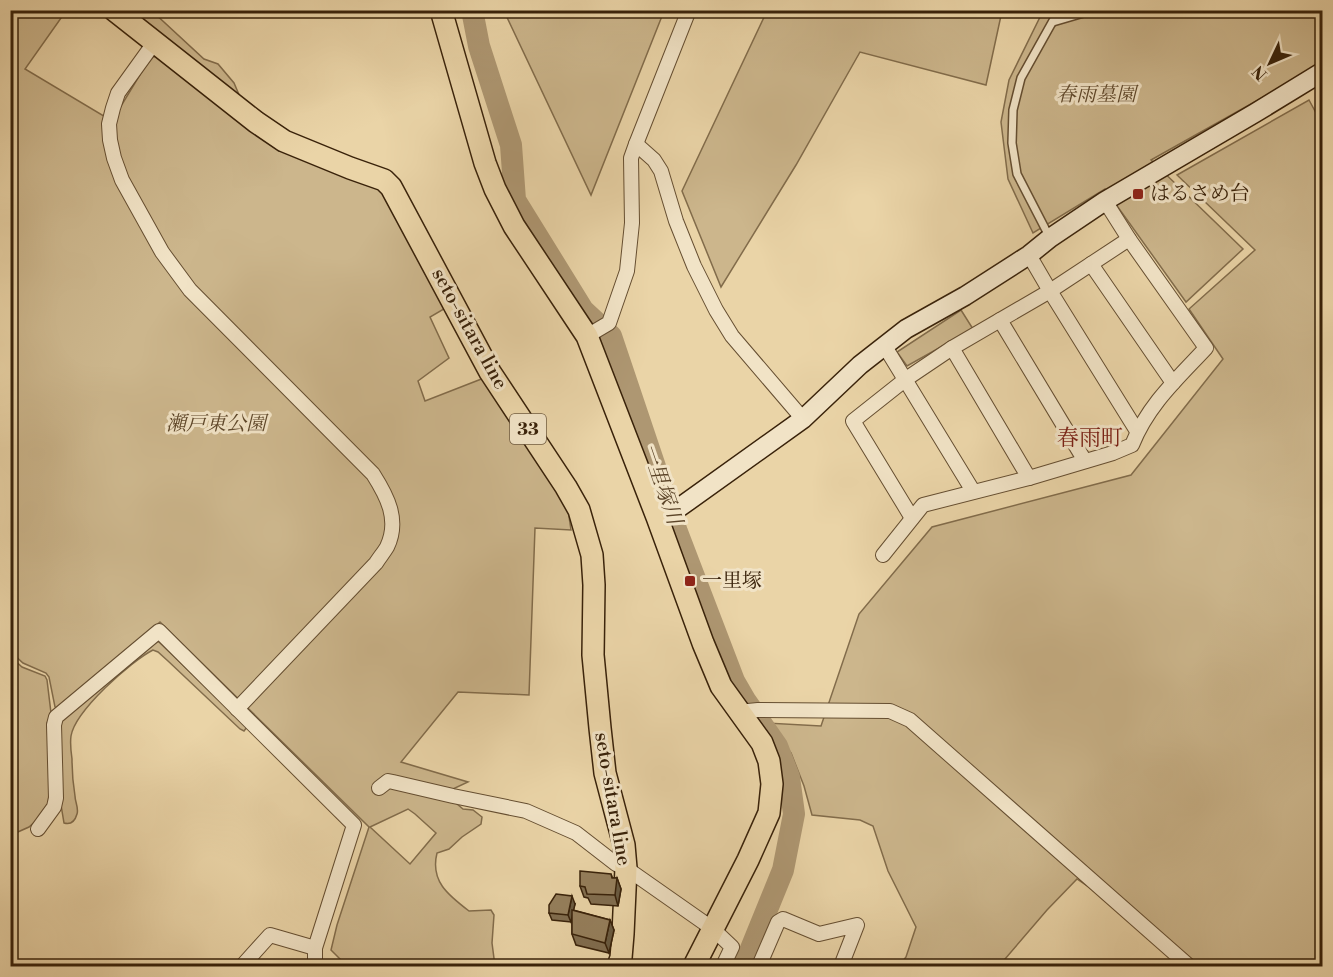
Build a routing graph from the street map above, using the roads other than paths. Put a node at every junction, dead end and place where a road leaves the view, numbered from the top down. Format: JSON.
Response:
{"nodes":[{"id":1,"x":114,"y":10,"type":"edge"},
{"id":2,"x":441,"y":10,"type":"edge"},
{"id":3,"x":689,"y":10,"type":"edge"},
{"id":4,"x":1059,"y":10,"type":"edge"},
{"id":5,"x":1094,"y":10,"type":"edge"},
{"id":6,"x":1053,"y":22,"type":"junction"},
{"id":7,"x":153,"y":43,"type":"junction"},
{"id":8,"x":1323,"y":72,"type":"edge"},
{"id":9,"x":636,"y":144,"type":"junction"},
{"id":10,"x":1105,"y":201,"type":"junction"},
{"id":11,"x":1050,"y":238,"type":"junction"},
{"id":12,"x":1129,"y":239,"type":"junction"},
{"id":13,"x":1029,"y":255,"type":"junction"},
{"id":14,"x":1091,"y":264,"type":"junction"},
{"id":15,"x":1050,"y":291,"type":"junction"},
{"id":16,"x":1000,"y":320,"type":"junction"},
{"id":17,"x":589,"y":335,"type":"junction"},
{"id":18,"x":884,"y":345,"type":"junction"},
{"id":19,"x":952,"y":348,"type":"junction"},
{"id":20,"x":906,"y":379,"type":"junction"},
{"id":21,"x":1173,"y":383,"type":"junction"},
{"id":22,"x":802,"y":419,"type":"junction"},
{"id":23,"x":1137,"y":431,"type":"junction"},
{"id":24,"x":1085,"y":460,"type":"junction"},
{"id":25,"x":1029,"y":478,"type":"junction"},
{"id":26,"x":974,"y":491,"type":"junction"},
{"id":27,"x":657,"y":517,"type":"junction"},
{"id":28,"x":912,"y":518,"type":"junction"},
{"id":29,"x":883,"y":555,"type":"dead end"},
{"id":30,"x":237,"y":709,"type":"junction"},
{"id":31,"x":746,"y":711,"type":"junction"},
{"id":32,"x":379,"y":788,"type":"dead end"},
{"id":33,"x":38,"y":829,"type":"dead end"},
{"id":34,"x":626,"y":868,"type":"junction"},
{"id":35,"x":713,"y":929,"type":"junction"},
{"id":36,"x":315,"y":948,"type":"junction"},
{"id":37,"x":242,"y":966,"type":"edge"},
{"id":38,"x":315,"y":966,"type":"edge"},
{"id":39,"x":618,"y":966,"type":"edge"},
{"id":40,"x":694,"y":966,"type":"edge"},
{"id":41,"x":723,"y":966,"type":"edge"},
{"id":42,"x":759,"y":966,"type":"edge"},
{"id":43,"x":841,"y":966,"type":"edge"},
{"id":44,"x":1190,"y":966,"type":"edge"}],
"edges":[{"from":1,"to":7,"type":"main road","name":"seto-sitara line","number":"33"},
{"from":2,"to":17,"type":"main road"},
{"from":3,"to":9,"type":"street"},
{"from":4,"to":6,"type":"lane"},
{"from":5,"to":6,"type":"lane"},
{"from":6,"to":11,"type":"lane"},
{"from":7,"to":30,"type":"street"},
{"from":7,"to":34,"type":"main road","name":"seto-sitara line","number":"33"},
{"from":8,"to":10,"type":"street"},
{"from":9,"to":17,"type":"street"},
{"from":9,"to":22,"type":"street"},
{"from":10,"to":11,"type":"street"},
{"from":10,"to":12,"type":"street"},
{"from":11,"to":13,"type":"street"},
{"from":12,"to":14,"type":"street"},
{"from":12,"to":21,"type":"street"},
{"from":13,"to":15,"type":"street"},
{"from":13,"to":18,"type":"street"},
{"from":14,"to":15,"type":"street"},
{"from":14,"to":21,"type":"street"},
{"from":15,"to":16,"type":"street"},
{"from":15,"to":23,"type":"street"},
{"from":16,"to":19,"type":"street"},
{"from":16,"to":24,"type":"street"},
{"from":17,"to":27,"type":"main road"},
{"from":18,"to":20,"type":"street"},
{"from":18,"to":22,"type":"street"},
{"from":19,"to":20,"type":"street"},
{"from":19,"to":25,"type":"street"},
{"from":20,"to":26,"type":"street"},
{"from":20,"to":28,"type":"street"},
{"from":21,"to":23,"type":"street"},
{"from":22,"to":27,"type":"street"},
{"from":23,"to":24,"type":"street"},
{"from":24,"to":25,"type":"street"},
{"from":25,"to":26,"type":"street"},
{"from":26,"to":28,"type":"street"},
{"from":27,"to":31,"type":"main road"},
{"from":28,"to":29,"type":"street"},
{"from":30,"to":33,"type":"street"},
{"from":30,"to":36,"type":"street"},
{"from":31,"to":35,"type":"main road"},
{"from":31,"to":44,"type":"street"},
{"from":32,"to":34,"type":"street"},
{"from":34,"to":35,"type":"street"},
{"from":34,"to":39,"type":"main road","name":"seto-sitara line","number":"33"},
{"from":35,"to":40,"type":"main road"},
{"from":35,"to":41,"type":"street"},
{"from":36,"to":37,"type":"street"},
{"from":36,"to":38,"type":"street"},
{"from":42,"to":43,"type":"street"}]}
